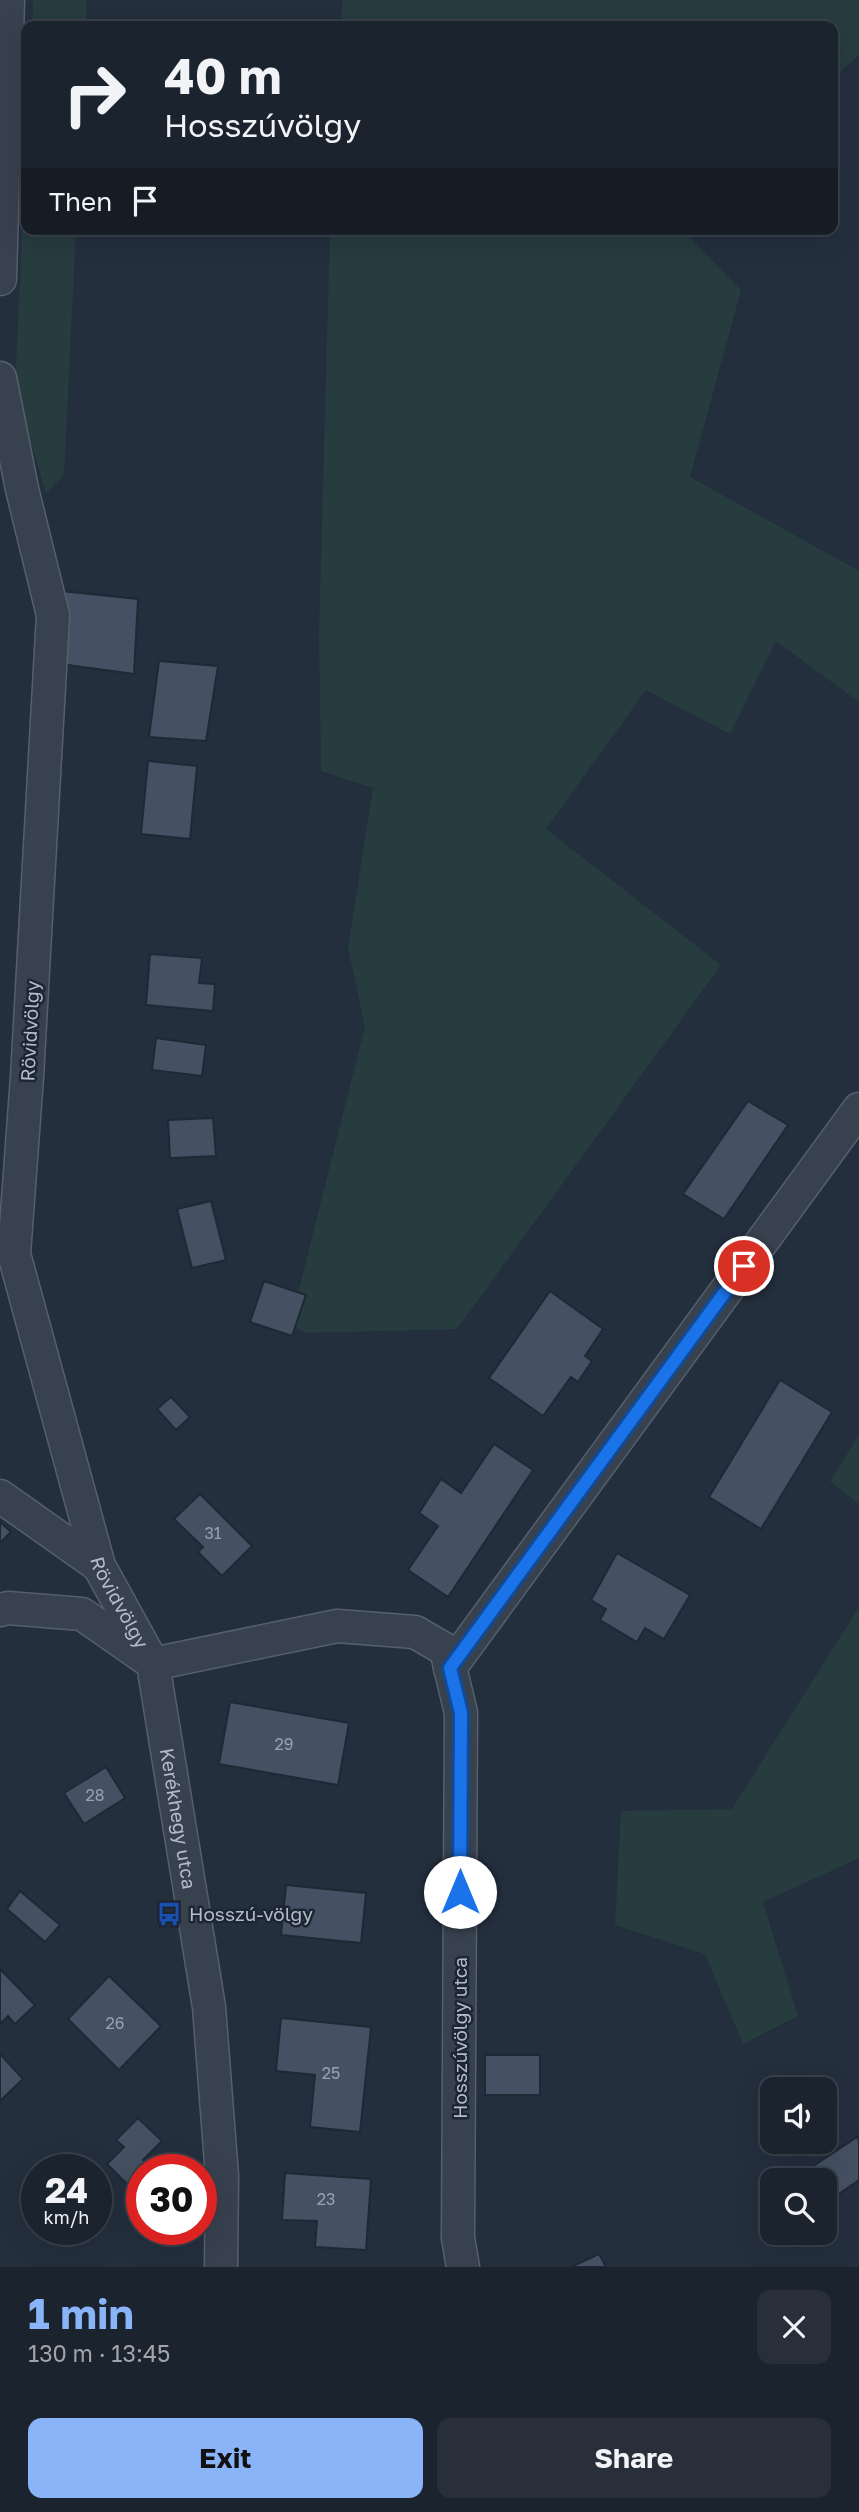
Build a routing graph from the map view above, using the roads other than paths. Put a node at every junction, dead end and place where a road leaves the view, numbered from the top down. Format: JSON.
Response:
{"nodes":[{"id":1,"x":8,"y":0,"type":"edge"},
{"id":2,"x":0,"y":279,"type":"edge"},
{"id":3,"x":0,"y":378,"type":"edge"},
{"id":4,"x":859,"y":1109,"type":"edge"},
{"id":5,"x":0,"y":1496,"type":"edge"},
{"id":6,"x":99,"y":1566,"type":"junction"},
{"id":7,"x":0,"y":1610,"type":"edge"},
{"id":8,"x":153,"y":1664,"type":"junction"},
{"id":9,"x":450,"y":1668,"type":"junction"},
{"id":10,"x":221,"y":2267,"type":"edge"},
{"id":11,"x":463,"y":2267,"type":"edge"}],
"edges":[{"from":1,"to":2,"type":"street"},
{"from":3,"to":6,"type":"street","name":"Rövidvölgy"},
{"from":4,"to":9,"type":"street"},
{"from":5,"to":6,"type":"street"},
{"from":6,"to":8,"type":"street","name":"Rövidvölgy"},
{"from":7,"to":8,"type":"street"},
{"from":8,"to":9,"type":"street","name":"Hosszúvölgy utca"},
{"from":8,"to":10,"type":"street","name":"Kerékhegy utca"},
{"from":9,"to":11,"type":"street","name":"Hosszúvölgy utca"}]}
